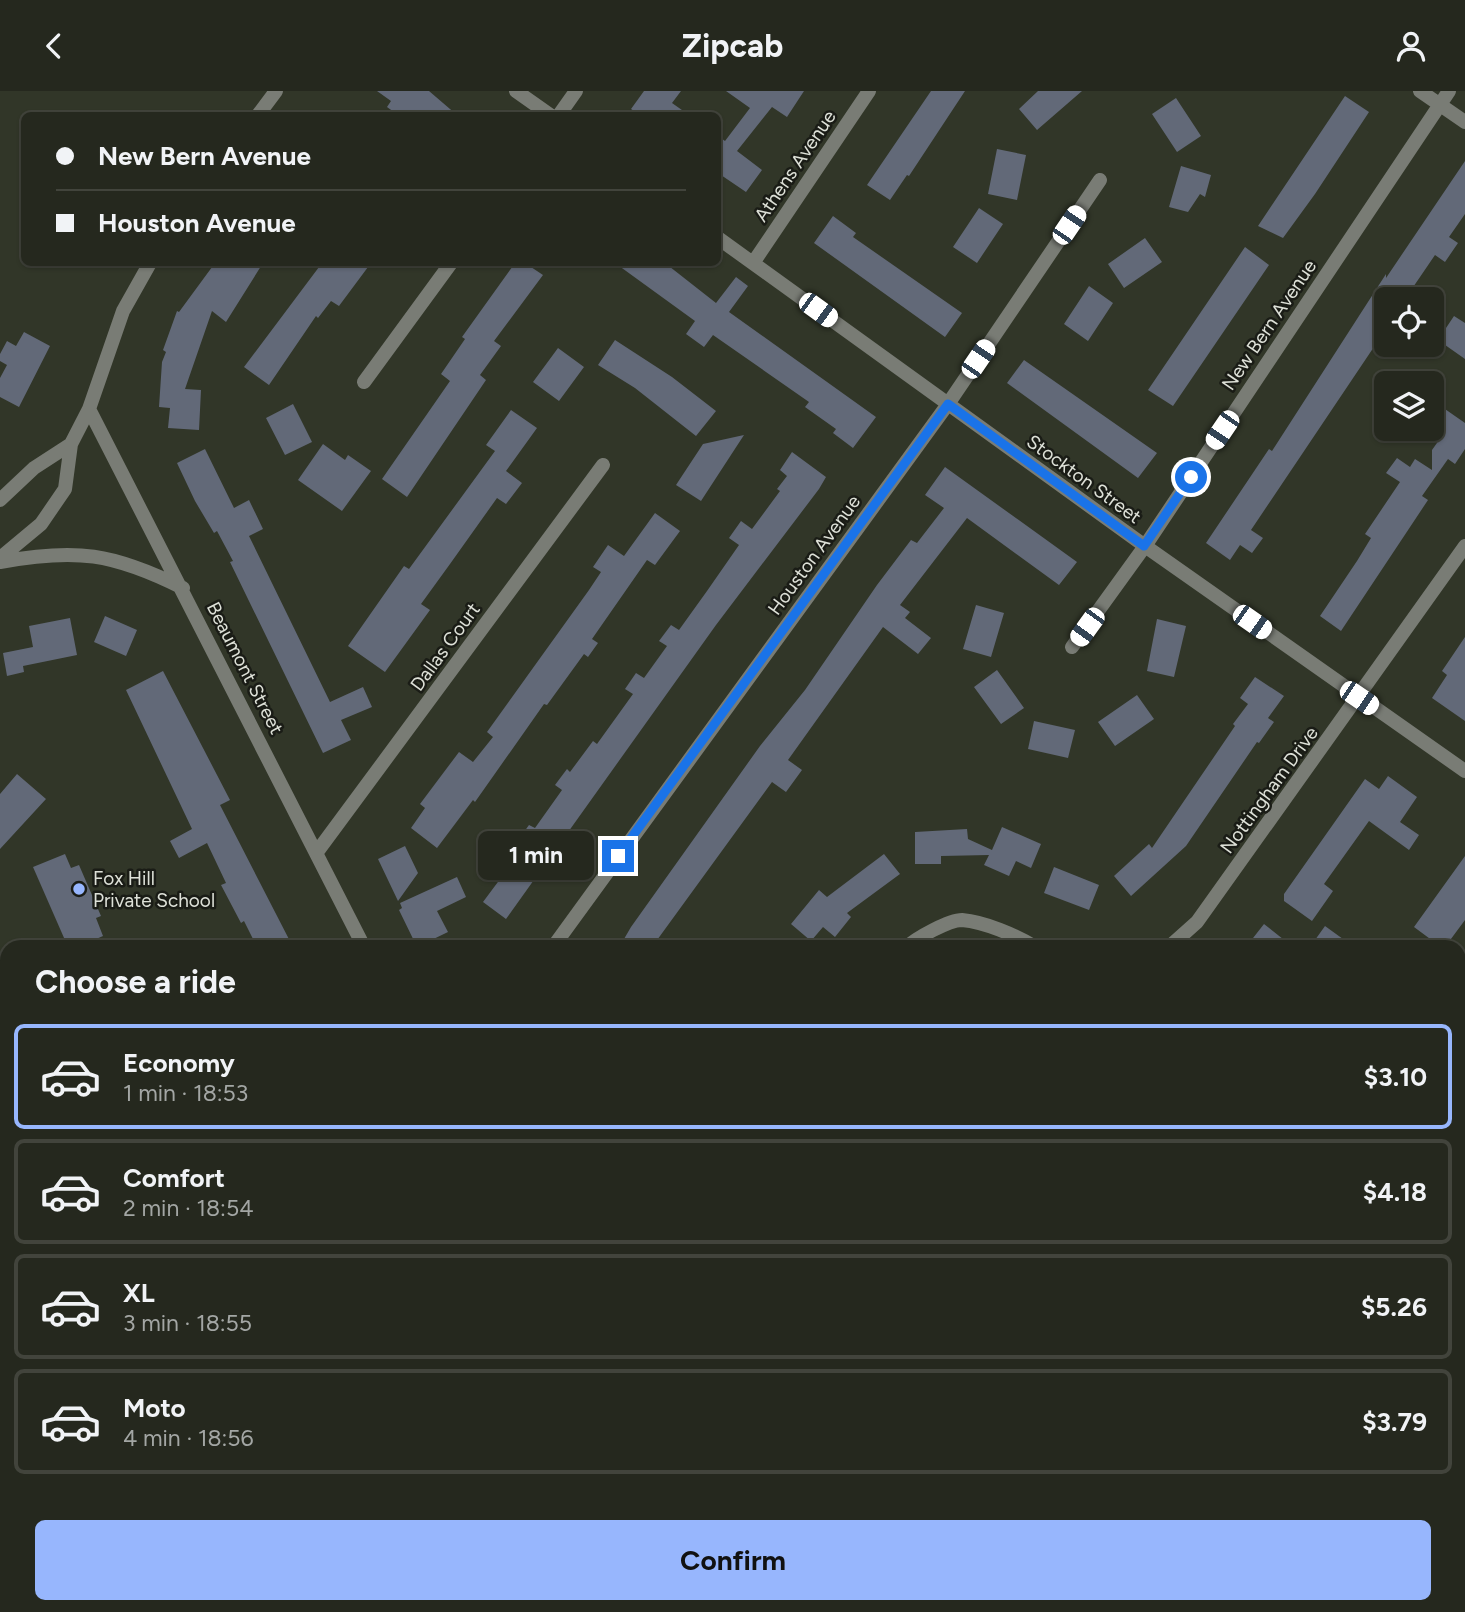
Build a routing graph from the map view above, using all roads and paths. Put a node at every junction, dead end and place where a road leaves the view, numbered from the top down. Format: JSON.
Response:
{"nodes":[{"id":1,"x":276,"y":91,"type":"edge"},
{"id":2,"x":516,"y":91,"type":"edge"},
{"id":3,"x":576,"y":91,"type":"edge"},
{"id":4,"x":869,"y":91,"type":"edge"},
{"id":5,"x":1420,"y":91,"type":"edge"},
{"id":6,"x":1449,"y":91,"type":"edge"},
{"id":7,"x":1440,"y":104,"type":"junction"},
{"id":8,"x":260,"y":112,"type":"edge"},
{"id":9,"x":546,"y":112,"type":"edge"},
{"id":10,"x":561,"y":112,"type":"edge"},
{"id":11,"x":1465,"y":122,"type":"edge"},
{"id":12,"x":1100,"y":180,"type":"dead end"},
{"id":13,"x":721,"y":240,"type":"edge"},
{"id":14,"x":753,"y":264,"type":"junction"},
{"id":15,"x":148,"y":266,"type":"edge"},
{"id":16,"x":449,"y":266,"type":"edge"},
{"id":17,"x":364,"y":382,"type":"dead end"},
{"id":18,"x":948,"y":404,"type":"junction"},
{"id":19,"x":89,"y":409,"type":"junction"},
{"id":20,"x":71,"y":445,"type":"junction"},
{"id":21,"x":603,"y":465,"type":"dead end"},
{"id":22,"x":0,"y":500,"type":"edge"},
{"id":23,"x":1144,"y":546,"type":"junction"},
{"id":24,"x":1465,"y":546,"type":"edge"},
{"id":25,"x":0,"y":560,"type":"edge"},
{"id":26,"x":183,"y":588,"type":"junction"},
{"id":27,"x":1072,"y":647,"type":"dead end"},
{"id":28,"x":1359,"y":698,"type":"junction"},
{"id":29,"x":1465,"y":771,"type":"edge"},
{"id":30,"x":317,"y":852,"type":"junction"},
{"id":31,"x":361,"y":940,"type":"edge"},
{"id":32,"x":558,"y":940,"type":"edge"},
{"id":33,"x":914,"y":940,"type":"edge"},
{"id":34,"x":1023,"y":940,"type":"edge"},
{"id":35,"x":1177,"y":940,"type":"edge"}],
"edges":[{"from":1,"to":8,"type":"street"},
{"from":2,"to":9,"type":"street"},
{"from":3,"to":10,"type":"street"},
{"from":4,"to":14,"type":"street","name":"Athens Avenue"},
{"from":5,"to":7,"type":"street"},
{"from":6,"to":7,"type":"street","name":"New Bern Avenue"},
{"from":7,"to":11,"type":"street"},
{"from":7,"to":23,"type":"street","name":"New Bern Avenue"},
{"from":12,"to":18,"type":"street","name":"Houston Avenue"},
{"from":13,"to":14,"type":"street","name":"Stockton Street"},
{"from":14,"to":18,"type":"street","name":"Stockton Street"},
{"from":15,"to":19,"type":"street"},
{"from":16,"to":17,"type":"street"},
{"from":18,"to":23,"type":"street","name":"Stockton Street"},
{"from":18,"to":32,"type":"street","name":"Houston Avenue"},
{"from":19,"to":20,"type":"street"},
{"from":19,"to":26,"type":"street","name":"Beaumont Street"},
{"from":20,"to":22,"type":"street"},
{"from":20,"to":25,"type":"street"},
{"from":21,"to":30,"type":"street","name":"Dallas Court"},
{"from":23,"to":27,"type":"street","name":"New Bern Avenue"},
{"from":23,"to":28,"type":"street","name":"Stockton Street"},
{"from":24,"to":28,"type":"street","name":"Nottingham Drive"},
{"from":25,"to":26,"type":"street"},
{"from":26,"to":30,"type":"street","name":"Beaumont Street"},
{"from":28,"to":29,"type":"street","name":"Stockton Street"},
{"from":28,"to":35,"type":"street","name":"Nottingham Drive"},
{"from":30,"to":31,"type":"street","name":"Beaumont Street"},
{"from":33,"to":34,"type":"street"}]}
